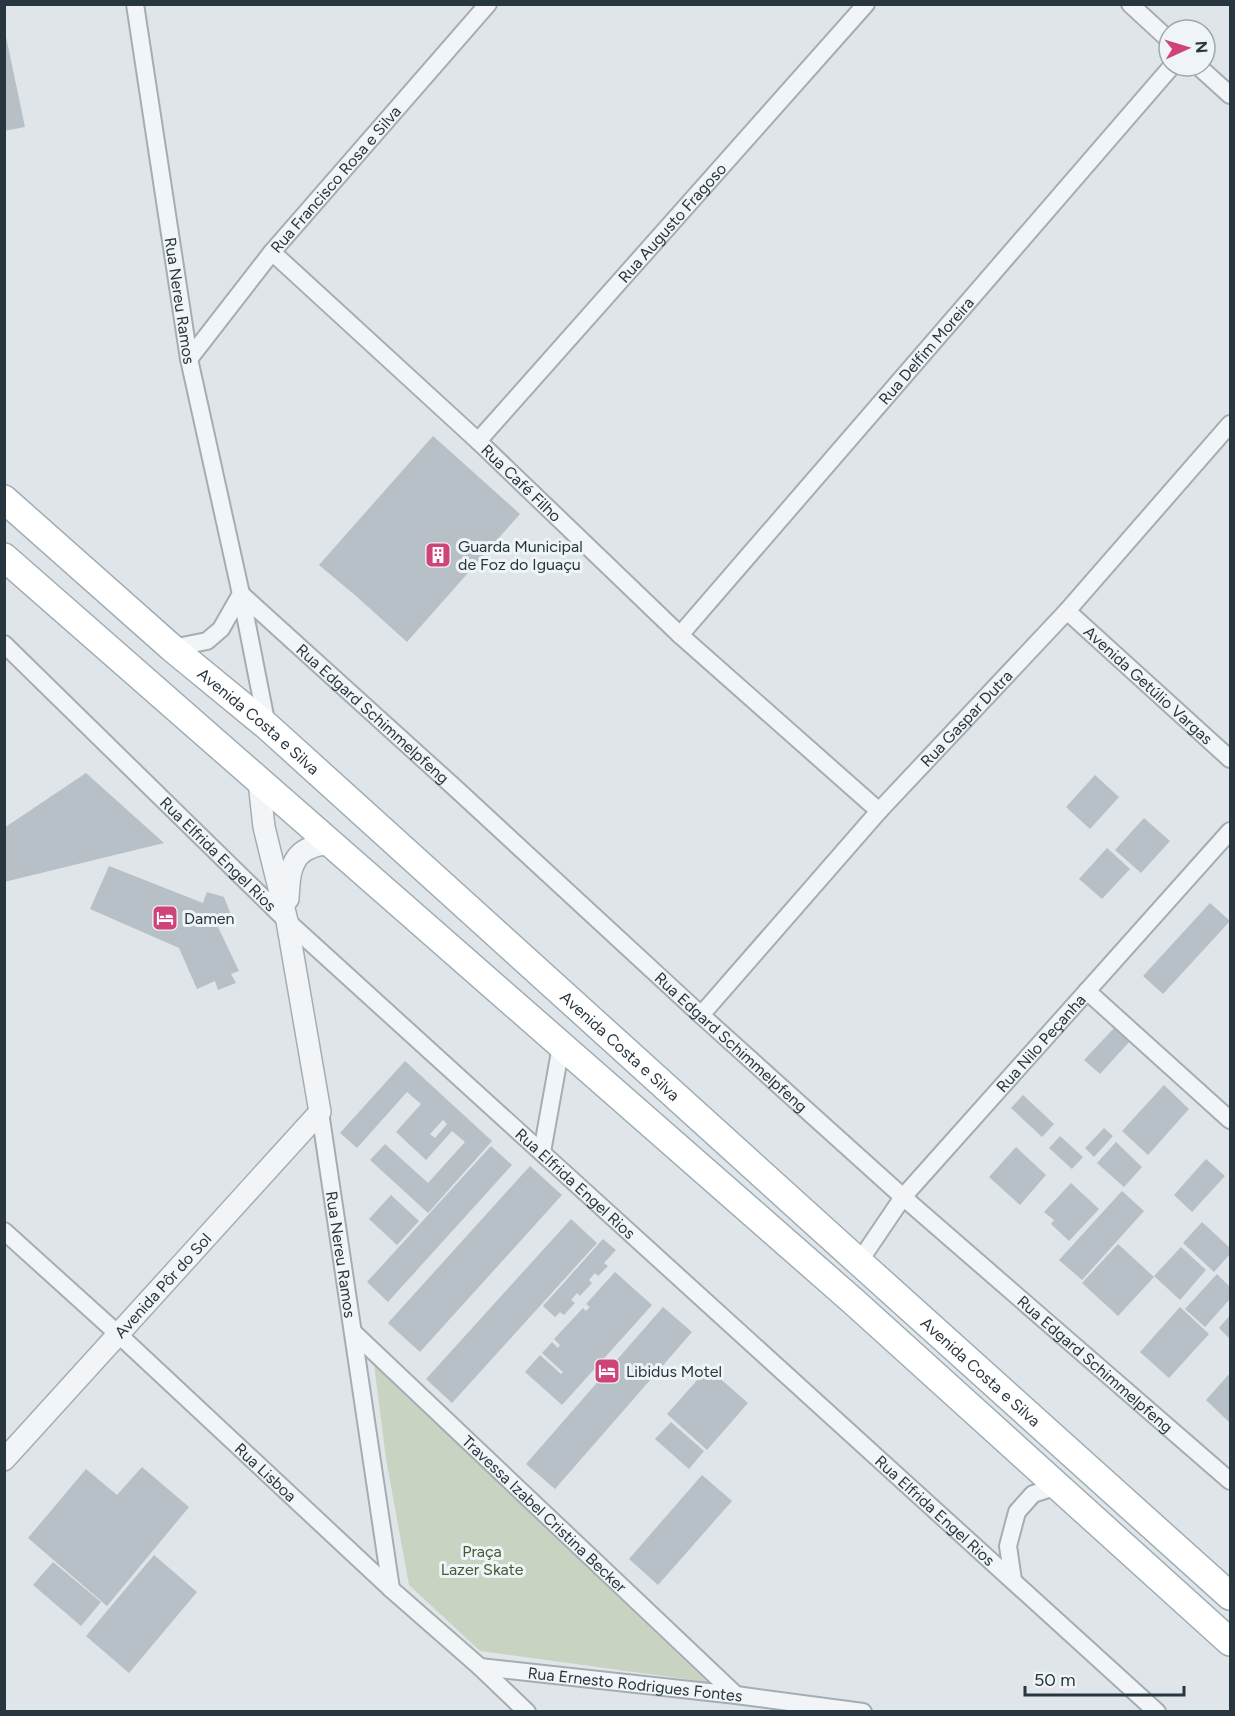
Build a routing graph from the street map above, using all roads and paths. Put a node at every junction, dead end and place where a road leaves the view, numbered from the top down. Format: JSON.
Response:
{"nodes":[{"id":1,"x":135,"y":4,"type":"edge"},
{"id":2,"x":488,"y":4,"type":"edge"},
{"id":3,"x":866,"y":4,"type":"edge"},
{"id":4,"x":1130,"y":4,"type":"edge"},
{"id":5,"x":1157,"y":29,"type":"edge"},
{"id":6,"x":1162,"y":78,"type":"edge"},
{"id":7,"x":1211,"y":78,"type":"edge"},
{"id":8,"x":1230,"y":95,"type":"edge"},
{"id":9,"x":272,"y":252,"type":"junction"},
{"id":10,"x":189,"y":359,"type":"junction"},
{"id":11,"x":1230,"y":424,"type":"edge"},
{"id":12,"x":478,"y":441,"type":"junction"},
{"id":13,"x":4,"y":500,"type":"edge"},
{"id":14,"x":4,"y":557,"type":"edge"},
{"id":15,"x":240,"y":594,"type":"junction"},
{"id":16,"x":1067,"y":611,"type":"junction"},
{"id":17,"x":680,"y":635,"type":"junction"},
{"id":18,"x":4,"y":644,"type":"edge"},
{"id":19,"x":172,"y":648,"type":"junction"},
{"id":20,"x":267,"y":726,"type":"junction"},
{"id":21,"x":1230,"y":759,"type":"edge"},
{"id":22,"x":259,"y":782,"type":"junction"},
{"id":23,"x":879,"y":811,"type":"junction"},
{"id":24,"x":1230,"y":831,"type":"edge"},
{"id":25,"x":329,"y":843,"type":"junction"},
{"id":26,"x":287,"y":921,"type":"junction"},
{"id":27,"x":1087,"y":991,"type":"junction"},
{"id":28,"x":701,"y":1015,"type":"junction"},
{"id":29,"x":561,"y":1046,"type":"junction"},
{"id":30,"x":320,"y":1112,"type":"junction"},
{"id":31,"x":1230,"y":1120,"type":"edge"},
{"id":32,"x":542,"y":1152,"type":"junction"},
{"id":33,"x":903,"y":1197,"type":"junction"},
{"id":34,"x":4,"y":1231,"type":"edge"},
{"id":35,"x":859,"y":1262,"type":"junction"},
{"id":36,"x":353,"y":1332,"type":"junction"},
{"id":37,"x":118,"y":1334,"type":"junction"},
{"id":38,"x":4,"y":1460,"type":"edge"},
{"id":39,"x":1230,"y":1481,"type":"edge"},
{"id":40,"x":1058,"y":1486,"type":"junction"},
{"id":41,"x":1013,"y":1580,"type":"junction"},
{"id":42,"x":391,"y":1589,"type":"junction"},
{"id":43,"x":1230,"y":1596,"type":"edge"},
{"id":44,"x":1230,"y":1642,"type":"edge"},
{"id":45,"x":480,"y":1667,"type":"junction"},
{"id":46,"x":736,"y":1695,"type":"junction"},
{"id":47,"x":840,"y":1710,"type":"edge"},
{"id":48,"x":527,"y":1712,"type":"edge"},
{"id":49,"x":863,"y":1712,"type":"edge"},
{"id":50,"x":1157,"y":1712,"type":"edge"}],
"edges":[{"from":1,"to":10,"type":"street","name":"Rua Nereu Ramos"},
{"from":2,"to":9,"type":"street","name":"Rua Francisco Rosa e Silva"},
{"from":3,"to":12,"type":"street","name":"Rua Augusto Fragoso"},
{"from":4,"to":5,"type":"street"},
{"from":6,"to":17,"type":"street","name":"Rua Delfim Moreira"},
{"from":7,"to":8,"type":"street"},
{"from":9,"to":10,"type":"street","name":"Rua Francisco Rosa e Silva"},
{"from":9,"to":12,"type":"street","name":"Rua Café Filho"},
{"from":10,"to":15,"type":"street","name":"Rua Nereu Ramos"},
{"from":11,"to":16,"type":"street","name":"Rua Gaspar Dutra"},
{"from":12,"to":17,"type":"street","name":"Rua Café Filho"},
{"from":13,"to":19,"type":"main road","name":"Avenida Costa e Silva"},
{"from":14,"to":22,"type":"main road","name":"Avenida Costa e Silva"},
{"from":15,"to":19,"type":"street"},
{"from":15,"to":20,"type":"street","name":"Rua Nereu Ramos"},
{"from":15,"to":28,"type":"street","name":"Rua Edgard Schimmelpfeng"},
{"from":16,"to":21,"type":"street","name":"Avenida Getúlio Vargas"},
{"from":16,"to":23,"type":"street","name":"Rua Gaspar Dutra"},
{"from":17,"to":23,"type":"street","name":"Rua Café Filho"},
{"from":18,"to":26,"type":"street","name":"Rua Elfrida Engel Rios"},
{"from":19,"to":20,"type":"main road","name":"Avenida Costa e Silva"},
{"from":20,"to":35,"type":"main road","name":"Avenida Costa e Silva"},
{"from":22,"to":25,"type":"main road","name":"Avenida Costa e Silva"},
{"from":22,"to":26,"type":"street"},
{"from":23,"to":28,"type":"street","name":"Rua Gaspar Dutra"},
{"from":24,"to":27,"type":"street","name":"Rua Nilo Peçanha"},
{"from":25,"to":26,"type":"street"},
{"from":25,"to":29,"type":"main road","name":"Avenida Costa e Silva"},
{"from":26,"to":30,"type":"street","name":"Rua Nereu Ramos"},
{"from":26,"to":32,"type":"street","name":"Rua Elfrida Engel Rios"},
{"from":27,"to":31,"type":"street"},
{"from":27,"to":33,"type":"street","name":"Rua Nilo Peçanha"},
{"from":28,"to":33,"type":"street","name":"Rua Edgard Schimmelpfeng"},
{"from":29,"to":32,"type":"street"},
{"from":29,"to":40,"type":"main road","name":"Avenida Costa e Silva"},
{"from":30,"to":36,"type":"street","name":"Rua Nereu Ramos"},
{"from":30,"to":37,"type":"street","name":"Avenida Pôr do Sol"},
{"from":32,"to":41,"type":"street","name":"Rua Elfrida Engel Rios"},
{"from":33,"to":35,"type":"street","name":"Rua Nilo Peçanha"},
{"from":33,"to":39,"type":"street","name":"Rua Edgard Schimmelpfeng"},
{"from":34,"to":37,"type":"street","name":"Rua Lisboa"},
{"from":35,"to":43,"type":"main road","name":"Avenida Costa e Silva"},
{"from":36,"to":42,"type":"street","name":"Rua Nereu Ramos"},
{"from":36,"to":46,"type":"street","name":"Travessa Izabel Cristina Becker"},
{"from":37,"to":38,"type":"street","name":"Avenida Pôr do Sol"},
{"from":37,"to":42,"type":"street","name":"Rua Lisboa"},
{"from":40,"to":41,"type":"street"},
{"from":40,"to":44,"type":"main road","name":"Avenida Costa e Silva"},
{"from":41,"to":50,"type":"street","name":"Rua Elfrida Engel Rios"},
{"from":42,"to":45,"type":"street","name":"Rua Lisboa"},
{"from":45,"to":46,"type":"street","name":"Rua Ernesto Rodrigues Fontes"},
{"from":45,"to":48,"type":"street","name":"Rua Lisboa"},
{"from":46,"to":47,"type":"street","name":"Rua Ernesto Rodrigues Fontes"},
{"from":47,"to":49,"type":"street","name":"Rua Ernesto Rodrigues Fontes"}]}
